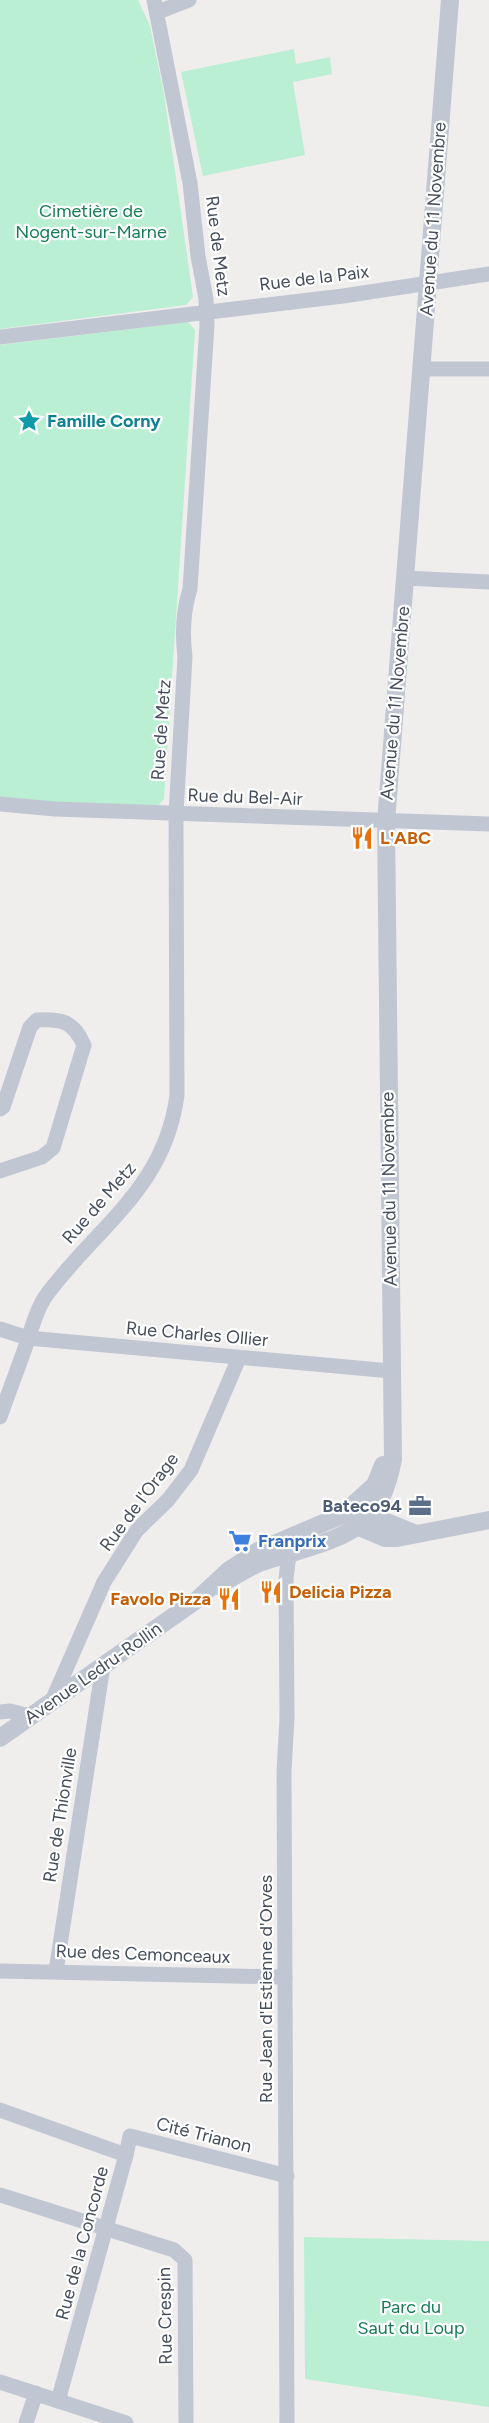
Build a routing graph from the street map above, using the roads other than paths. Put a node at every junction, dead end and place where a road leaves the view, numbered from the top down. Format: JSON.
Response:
{"nodes":[{"id":1,"x":189,"y":0,"type":"edge"},
{"id":2,"x":450,"y":0,"type":"edge"},
{"id":3,"x":156,"y":6,"type":"edge"},
{"id":4,"x":489,"y":274,"type":"edge"},
{"id":5,"x":427,"y":282,"type":"junction"},
{"id":6,"x":207,"y":311,"type":"junction"},
{"id":7,"x":0,"y":337,"type":"edge"},
{"id":8,"x":421,"y":369,"type":"junction"},
{"id":9,"x":489,"y":369,"type":"edge"},
{"id":10,"x":405,"y":578,"type":"junction"},
{"id":11,"x":489,"y":582,"type":"edge"},
{"id":12,"x":0,"y":804,"type":"edge"},
{"id":13,"x":176,"y":814,"type":"junction"},
{"id":14,"x":386,"y":822,"type":"junction"},
{"id":15,"x":488,"y":827,"type":"edge"},
{"id":16,"x":0,"y":1108,"type":"edge"},
{"id":17,"x":0,"y":1171,"type":"edge"},
{"id":18,"x":0,"y":1329,"type":"edge"},
{"id":19,"x":28,"y":1338,"type":"junction"},
{"id":20,"x":238,"y":1358,"type":"junction"},
{"id":21,"x":391,"y":1371,"type":"junction"},
{"id":22,"x":0,"y":1417,"type":"edge"},
{"id":23,"x":391,"y":1444,"type":"junction"},
{"id":24,"x":489,"y":1520,"type":"edge"},
{"id":25,"x":359,"y":1521,"type":"junction"},
{"id":26,"x":326,"y":1532,"type":"junction"},
{"id":27,"x":287,"y":1555,"type":"junction"},
{"id":28,"x":215,"y":1586,"type":"junction"},
{"id":29,"x":103,"y":1666,"type":"junction"},
{"id":30,"x":52,"y":1701,"type":"junction"},
{"id":31,"x":0,"y":1712,"type":"edge"},
{"id":32,"x":30,"y":1716,"type":"junction"},
{"id":33,"x":0,"y":1738,"type":"edge"},
{"id":34,"x":0,"y":1971,"type":"edge"},
{"id":35,"x":56,"y":1971,"type":"junction"},
{"id":36,"x":285,"y":1977,"type":"junction"},
{"id":37,"x":0,"y":2110,"type":"edge"},
{"id":38,"x":126,"y":2155,"type":"junction"},
{"id":39,"x":287,"y":2176,"type":"junction"},
{"id":40,"x":0,"y":2194,"type":"edge"},
{"id":41,"x":107,"y":2228,"type":"junction"},
{"id":42,"x":0,"y":2382,"type":"edge"},
{"id":43,"x":36,"y":2393,"type":"junction"},
{"id":44,"x":58,"y":2401,"type":"junction"},
{"id":45,"x":26,"y":2423,"type":"edge"},
{"id":46,"x":126,"y":2423,"type":"edge"},
{"id":47,"x":186,"y":2423,"type":"edge"},
{"id":48,"x":287,"y":2423,"type":"edge"}],
"edges":[{"from":1,"to":3,"type":"street"},
{"from":2,"to":5,"type":"street","name":"Avenue du 11 Novembre"},
{"from":3,"to":6,"type":"street","name":"Rue de Metz"},
{"from":4,"to":5,"type":"street","name":"Rue de la Paix"},
{"from":5,"to":6,"type":"street","name":"Rue de la Paix"},
{"from":5,"to":8,"type":"street","name":"Avenue du 11 Novembre"},
{"from":6,"to":7,"type":"street","name":"Rue de la Paix"},
{"from":6,"to":13,"type":"street","name":"Rue de Metz"},
{"from":8,"to":9,"type":"street"},
{"from":8,"to":10,"type":"street","name":"Avenue du 11 Novembre"},
{"from":10,"to":11,"type":"street"},
{"from":10,"to":14,"type":"street","name":"Avenue du 11 Novembre"},
{"from":12,"to":13,"type":"street","name":"Rue du Bel-Air"},
{"from":13,"to":14,"type":"street","name":"Rue du Bel-Air"},
{"from":13,"to":19,"type":"street","name":"Rue de Metz"},
{"from":14,"to":15,"type":"street","name":"Rue du Bel-Air"},
{"from":14,"to":21,"type":"street","name":"Avenue du 11 Novembre"},
{"from":16,"to":17,"type":"street"},
{"from":18,"to":19,"type":"street","name":"Rue Charles Ollier"},
{"from":19,"to":20,"type":"street","name":"Rue Charles Ollier"},
{"from":19,"to":22,"type":"street","name":"Rue de Metz"},
{"from":20,"to":21,"type":"street","name":"Rue Charles Ollier"},
{"from":20,"to":30,"type":"street","name":"Rue de l'Orage"},
{"from":21,"to":23,"type":"street","name":"Avenue du 11 Novembre"},
{"from":23,"to":25,"type":"street","name":"Avenue du 11 Novembre"},
{"from":23,"to":25,"type":"street","name":"Avenue du 11 Novembre"},
{"from":24,"to":25,"type":"street"},
{"from":25,"to":26,"type":"street","name":"Avenue Ledru-Rollin"},
{"from":25,"to":26,"type":"street","name":"Avenue Ledru-Rollin"},
{"from":26,"to":27,"type":"street","name":"Avenue Ledru-Rollin"},
{"from":26,"to":28,"type":"street","name":"Avenue Ledru-Rollin"},
{"from":27,"to":28,"type":"street","name":"Avenue Ledru-Rollin"},
{"from":27,"to":36,"type":"street","name":"Rue Jean d'Estienne d'Orves"},
{"from":28,"to":29,"type":"street","name":"Avenue Ledru-Rollin"},
{"from":29,"to":30,"type":"street","name":"Avenue Ledru-Rollin"},
{"from":29,"to":35,"type":"street","name":"Rue de Thionville"},
{"from":30,"to":32,"type":"street","name":"Avenue Ledru-Rollin"},
{"from":31,"to":32,"type":"street"},
{"from":32,"to":33,"type":"street","name":"Avenue Ledru-Rollin"},
{"from":34,"to":35,"type":"street","name":"Rue des Cemonceaux"},
{"from":35,"to":36,"type":"street","name":"Rue des Cemonceaux"},
{"from":36,"to":39,"type":"street","name":"Rue Jean d'Estienne d'Orves"},
{"from":37,"to":38,"type":"street","name":"Rue de la Concorde"},
{"from":38,"to":39,"type":"street","name":"Cité Trianon"},
{"from":38,"to":41,"type":"street","name":"Rue de la Concorde"},
{"from":39,"to":48,"type":"street","name":"Rue Jean d'Estienne d'Orves"},
{"from":40,"to":41,"type":"street","name":"Rue Crespin"},
{"from":41,"to":44,"type":"street","name":"Rue de la Concorde"},
{"from":41,"to":47,"type":"street","name":"Rue Crespin"},
{"from":42,"to":43,"type":"street"},
{"from":43,"to":44,"type":"street"},
{"from":43,"to":45,"type":"street"},
{"from":44,"to":46,"type":"street"}]}
